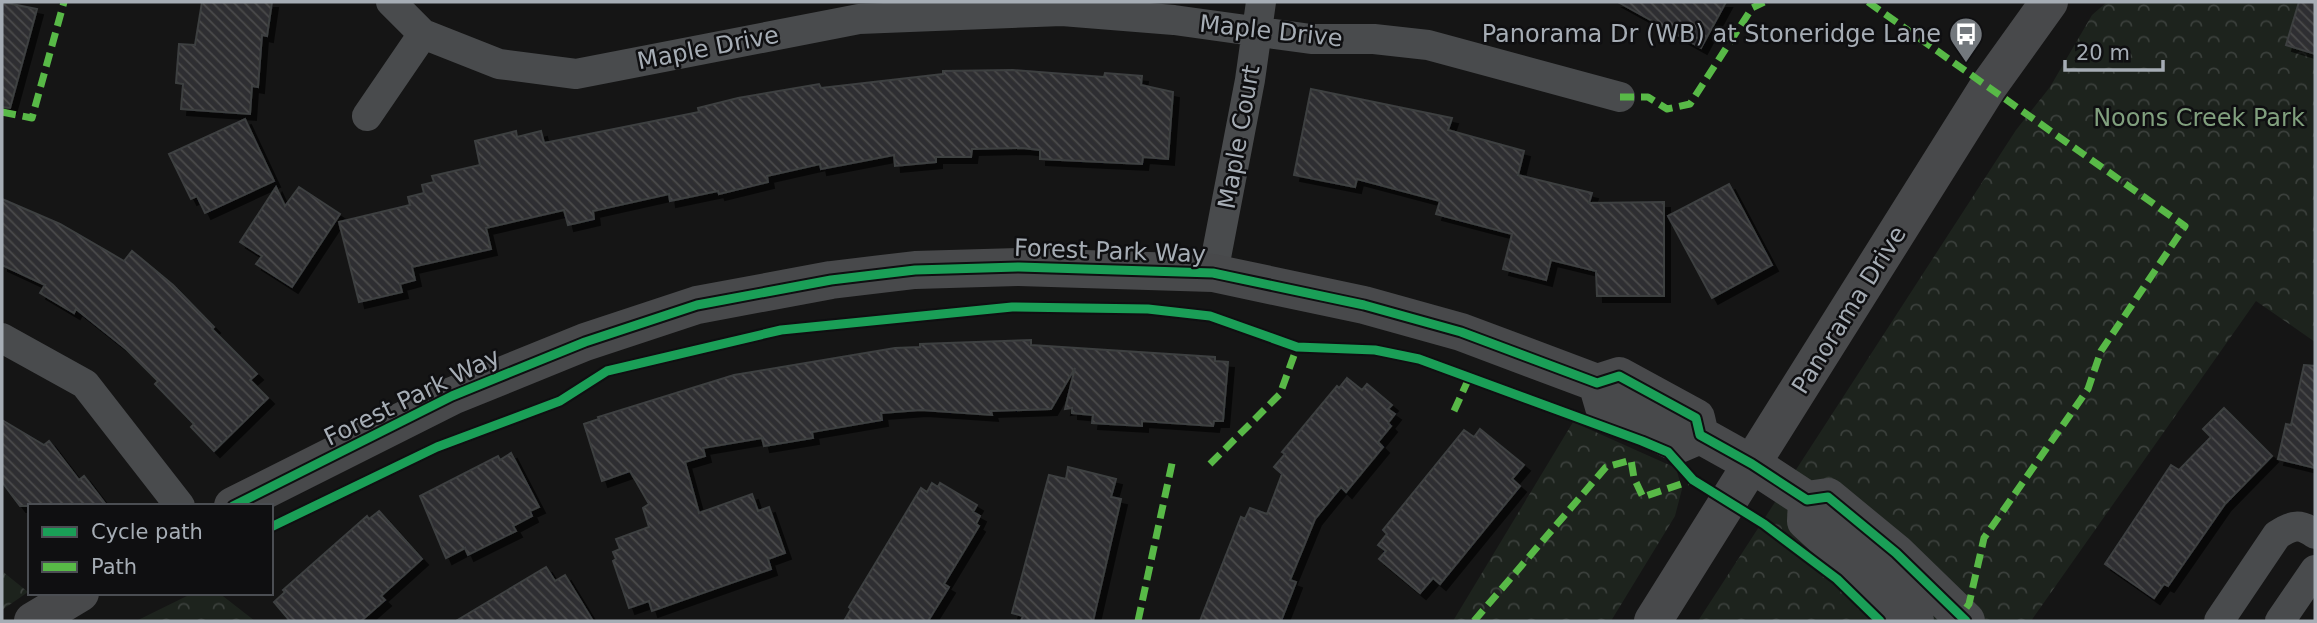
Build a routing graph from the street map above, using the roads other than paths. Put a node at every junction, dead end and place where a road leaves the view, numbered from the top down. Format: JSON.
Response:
{"nodes":[{"id":1,"x":391,"y":2,"type":"edge"},
{"id":2,"x":1261,"y":2,"type":"edge"},
{"id":3,"x":2049,"y":2,"type":"edge"},
{"id":4,"x":859,"y":10,"type":"edge"},
{"id":5,"x":1257,"y":31,"type":"junction"},
{"id":6,"x":423,"y":34,"type":"junction"},
{"id":7,"x":1620,"y":97,"type":"dead end"},
{"id":8,"x":367,"y":116,"type":"dead end"},
{"id":9,"x":1213,"y":272,"type":"junction"},
{"id":10,"x":2,"y":338,"type":"edge"},
{"id":11,"x":1752,"y":464,"type":"junction"},
{"id":12,"x":1807,"y":500,"type":"junction"},
{"id":13,"x":178,"y":504,"type":"edge"},
{"id":14,"x":237,"y":504,"type":"edge"},
{"id":15,"x":2315,"y":534,"type":"edge"},
{"id":16,"x":2315,"y":570,"type":"edge"},
{"id":17,"x":77,"y":595,"type":"edge"},
{"id":18,"x":33,"y":621,"type":"edge"},
{"id":19,"x":1653,"y":621,"type":"edge"},
{"id":20,"x":1915,"y":621,"type":"edge"},
{"id":21,"x":1966,"y":621,"type":"edge"},
{"id":22,"x":2219,"y":621,"type":"edge"},
{"id":23,"x":2280,"y":621,"type":"edge"}],
"edges":[{"from":1,"to":6,"type":"street","name":"Maple Drive"},
{"from":2,"to":5,"type":"street","name":"Maple Court"},
{"from":3,"to":11,"type":"street","name":"Panorama Drive"},
{"from":4,"to":5,"type":"street","name":"Maple Drive"},
{"from":4,"to":6,"type":"street","name":"Maple Drive"},
{"from":5,"to":7,"type":"street","name":"Maple Drive"},
{"from":5,"to":9,"type":"street","name":"Maple Court"},
{"from":6,"to":8,"type":"street"},
{"from":9,"to":11,"type":"street","name":"Forest Park Way"},
{"from":9,"to":14,"type":"street","name":"Forest Park Way"},
{"from":10,"to":13,"type":"street"},
{"from":11,"to":12,"type":"street","name":"Forest Park Way"},
{"from":11,"to":19,"type":"street","name":"Panorama Drive"},
{"from":12,"to":20,"type":"street"},
{"from":12,"to":21,"type":"street","name":"Forest Park Way"},
{"from":15,"to":22,"type":"street"},
{"from":16,"to":23,"type":"street"},
{"from":17,"to":18,"type":"street"}]}
